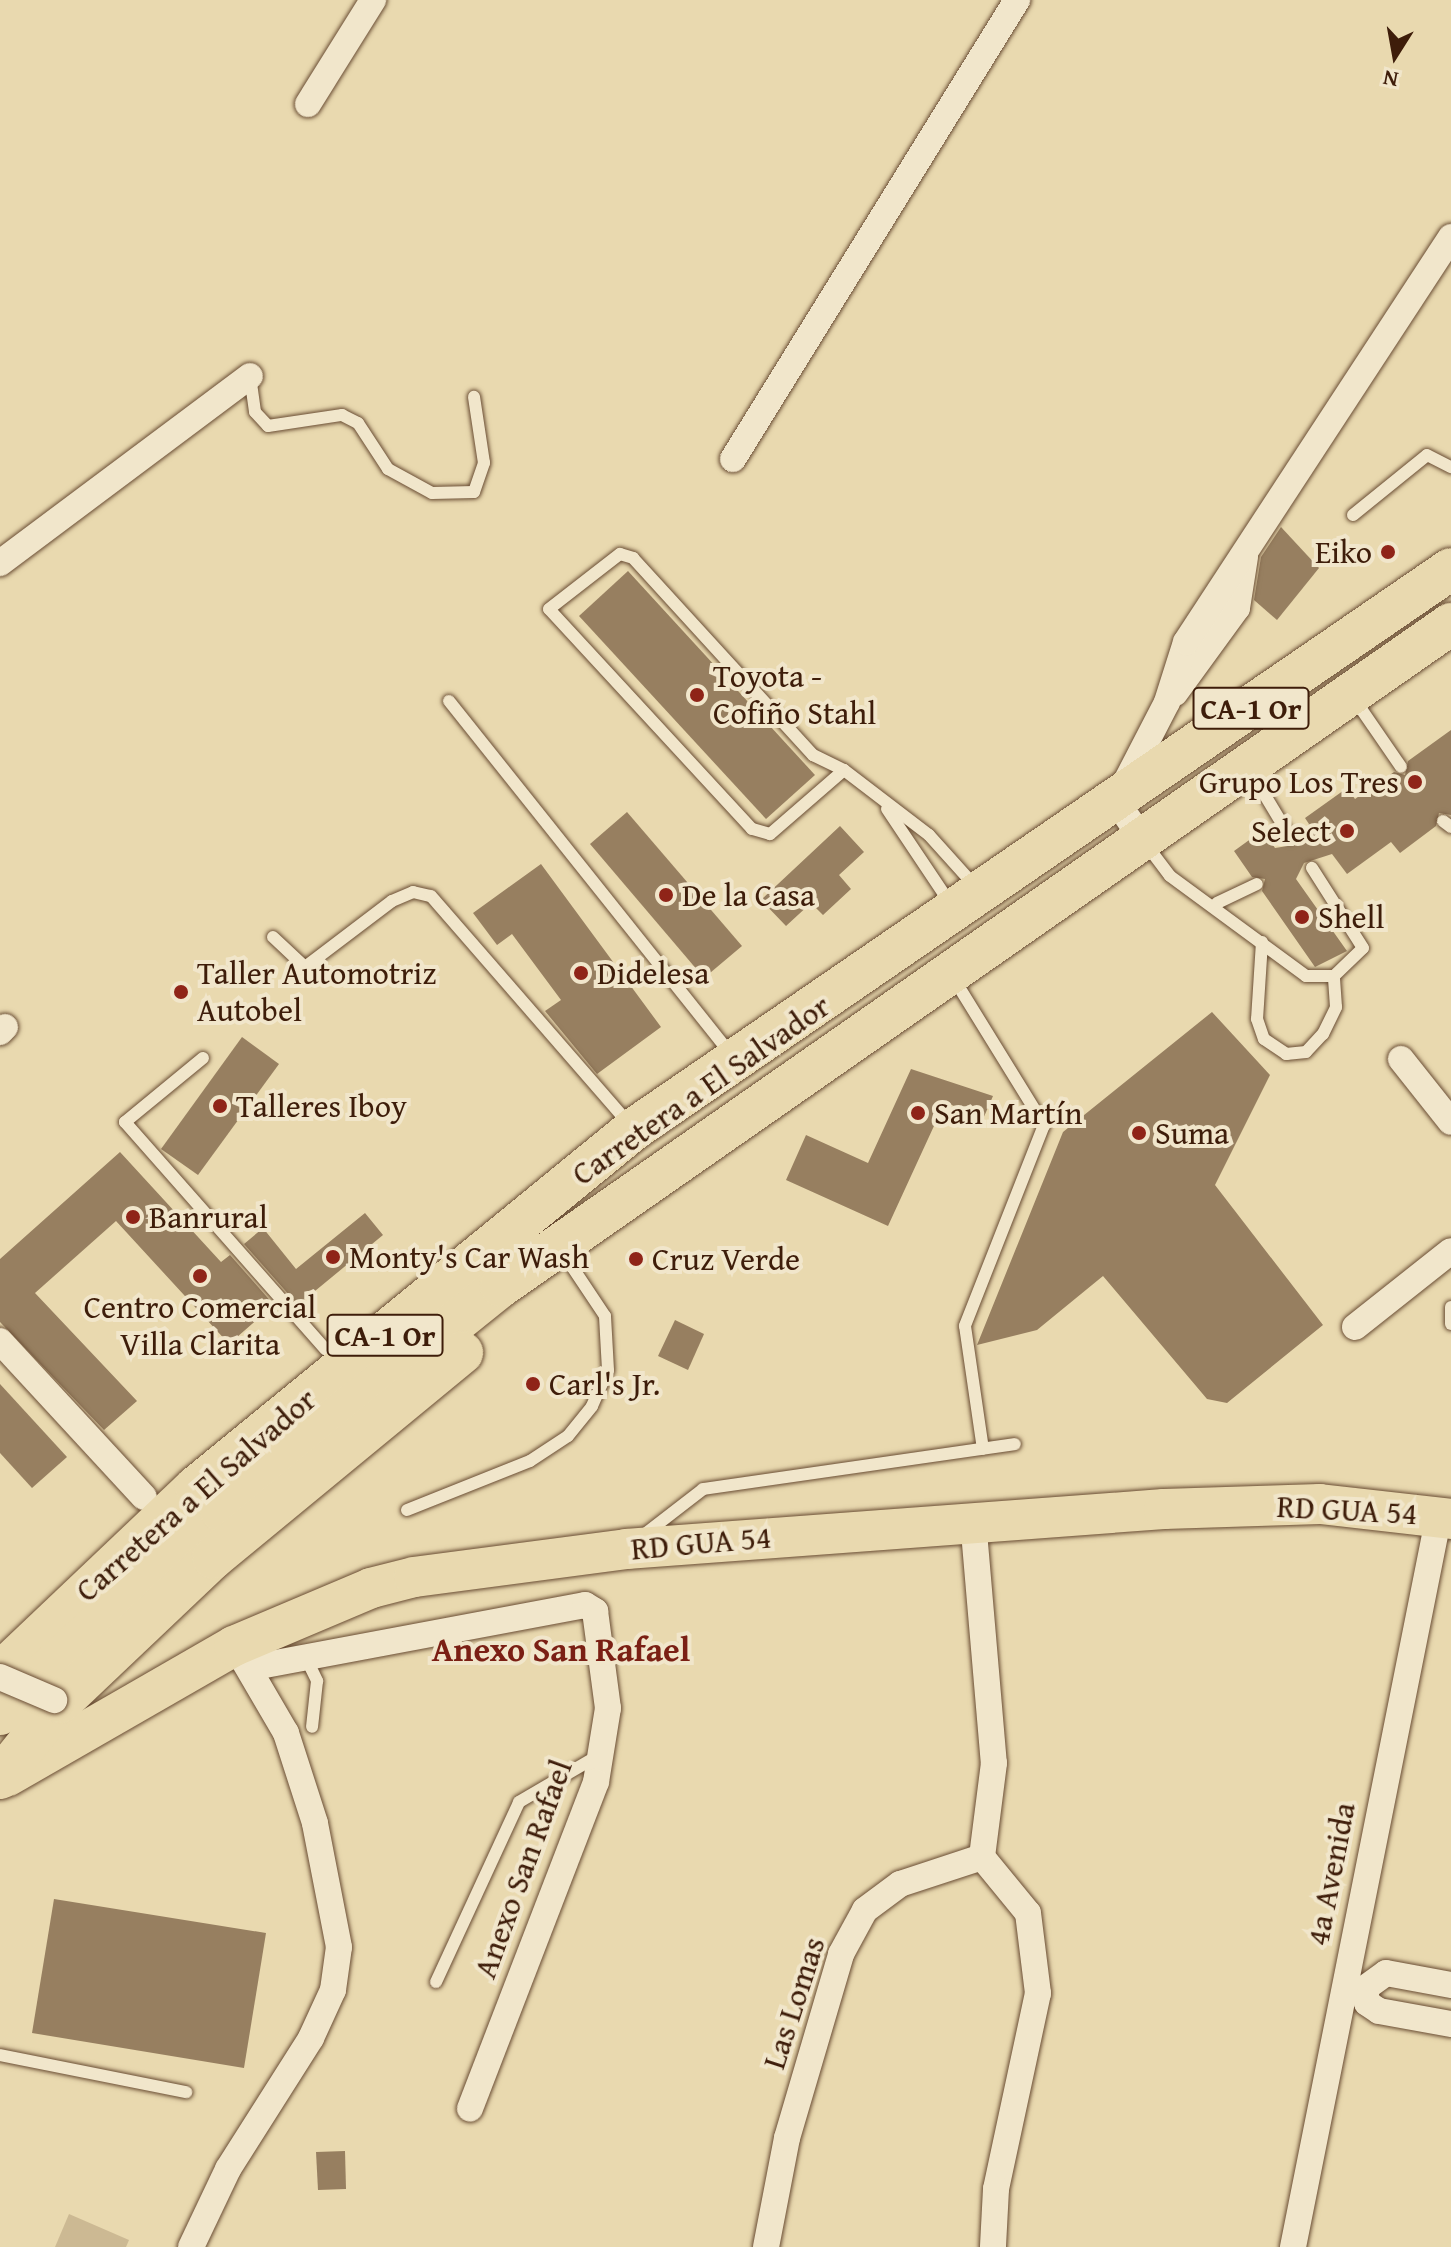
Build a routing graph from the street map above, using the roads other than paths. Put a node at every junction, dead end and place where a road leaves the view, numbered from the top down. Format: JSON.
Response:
{"nodes":[{"id":1,"x":373,"y":0,"type":"edge"},
{"id":2,"x":1017,"y":0,"type":"edge"},
{"id":3,"x":308,"y":104,"type":"dead end"},
{"id":4,"x":1451,"y":237,"type":"edge"},
{"id":5,"x":250,"y":376,"type":"joint"},
{"id":6,"x":474,"y":397,"type":"dead end"},
{"id":7,"x":733,"y":459,"type":"dead end"},
{"id":8,"x":1451,"y":467,"type":"edge"},
{"id":9,"x":1353,"y":515,"type":"dead end"},
{"id":10,"x":0,"y":563,"type":"edge"},
{"id":11,"x":1451,"y":569,"type":"edge"},
{"id":12,"x":1385,"y":614,"type":"junction"},
{"id":13,"x":1451,"y":624,"type":"edge"},
{"id":14,"x":1350,"y":692,"type":"junction"},
{"id":15,"x":449,"y":701,"type":"dead end"},
{"id":16,"x":1247,"y":766,"type":"junction"},
{"id":17,"x":1401,"y":767,"type":"dead end"},
{"id":18,"x":844,"y":770,"type":"junction"},
{"id":19,"x":1116,"y":801,"type":"junction"},
{"id":20,"x":1186,"y":805,"type":"junction"},
{"id":21,"x":885,"y":806,"type":"junction"},
{"id":22,"x":1068,"y":834,"type":"junction"},
{"id":23,"x":1141,"y":837,"type":"junction"},
{"id":24,"x":1290,"y":837,"type":"dead end"},
{"id":25,"x":1312,"y":868,"type":"dead end"},
{"id":26,"x":1257,"y":884,"type":"dead end"},
{"id":27,"x":968,"y":902,"type":"junction"},
{"id":28,"x":1217,"y":903,"type":"junction"},
{"id":29,"x":273,"y":937,"type":"dead end"},
{"id":30,"x":1262,"y":942,"type":"junction"},
{"id":31,"x":948,"y":970,"type":"junction"},
{"id":32,"x":1334,"y":976,"type":"junction"},
{"id":33,"x":203,"y":1058,"type":"dead end"},
{"id":34,"x":821,"y":1058,"type":"junction"},
{"id":35,"x":1401,"y":1059,"type":"dead end"},
{"id":36,"x":738,"y":1063,"type":"junction"},
{"id":37,"x":1451,"y":1122,"type":"edge"},
{"id":38,"x":634,"y":1129,"type":"junction"},
{"id":39,"x":664,"y":1168,"type":"junction"},
{"id":40,"x":1451,"y":1251,"type":"edge"},
{"id":41,"x":565,"y":1256,"type":"junction"},
{"id":42,"x":1451,"y":1307,"type":"edge"},
{"id":43,"x":1451,"y":1324,"type":"edge"},
{"id":44,"x":1355,"y":1327,"type":"dead end"},
{"id":45,"x":0,"y":1341,"type":"edge"},
{"id":46,"x":325,"y":1349,"type":"junction"},
{"id":47,"x":1015,"y":1444,"type":"dead end"},
{"id":48,"x":983,"y":1449,"type":"junction"},
{"id":49,"x":144,"y":1497,"type":"junction"},
{"id":50,"x":1302,"y":1504,"type":"junction"},
{"id":51,"x":407,"y":1510,"type":"dead end"},
{"id":52,"x":1445,"y":1517,"type":"edge"},
{"id":53,"x":973,"y":1520,"type":"junction"},
{"id":54,"x":626,"y":1549,"type":"junction"},
{"id":55,"x":0,"y":1638,"type":"edge"},
{"id":56,"x":305,"y":1656,"type":"junction"},
{"id":57,"x":242,"y":1657,"type":"junction"},
{"id":58,"x":0,"y":1675,"type":"edge"},
{"id":59,"x":1401,"y":1692,"type":"junction"},
{"id":60,"x":57,"y":1701,"type":"junction"},
{"id":61,"x":128,"y":1705,"type":"junction"},
{"id":62,"x":0,"y":1714,"type":"edge"},
{"id":63,"x":312,"y":1727,"type":"dead end"},
{"id":64,"x":601,"y":1754,"type":"junction"},
{"id":65,"x":0,"y":1780,"type":"edge"},
{"id":66,"x":982,"y":1857,"type":"junction"},
{"id":67,"x":436,"y":1982,"type":"dead end"},
{"id":68,"x":1451,"y":1985,"type":"edge"},
{"id":69,"x":1355,"y":1986,"type":"junction"},
{"id":70,"x":1451,"y":2024,"type":"edge"},
{"id":71,"x":0,"y":2055,"type":"edge"},
{"id":72,"x":186,"y":2092,"type":"dead end"},
{"id":73,"x":470,"y":2108,"type":"dead end"},
{"id":74,"x":191,"y":2247,"type":"edge"},
{"id":75,"x":766,"y":2247,"type":"edge"},
{"id":76,"x":993,"y":2247,"type":"edge"},
{"id":77,"x":1293,"y":2247,"type":"edge"}],
"edges":[{"from":1,"to":3,"type":"street"},
{"from":2,"to":7,"type":"street"},
{"from":4,"to":19,"type":"street"},
{"from":5,"to":6,"type":"lane"},
{"from":5,"to":10,"type":"street"},
{"from":8,"to":9,"type":"lane"},
{"from":11,"to":12,"type":"highway","name":"Carretera a El Salvador","number":"CA-1 Or"},
{"from":12,"to":19,"type":"highway","name":"Carretera a El Salvador","number":"CA-1 Or"},
{"from":12,"to":20,"type":"highway"},
{"from":13,"to":14,"type":"highway","name":"Carretera a El Salvador","number":"CA-1 Or"},
{"from":14,"to":16,"type":"highway","name":"Carretera a El Salvador","number":"CA-1 Or"},
{"from":14,"to":17,"type":"lane"},
{"from":15,"to":36,"type":"lane"},
{"from":16,"to":20,"type":"highway","name":"Carretera a El Salvador","number":"CA-1 Or"},
{"from":16,"to":24,"type":"lane"},
{"from":18,"to":18,"type":"lane"},
{"from":18,"to":21,"type":"lane"},
{"from":19,"to":22,"type":"highway","name":"Carretera a El Salvador","number":"CA-1 Or"},
{"from":19,"to":23,"type":"street"},
{"from":20,"to":23,"type":"highway","name":"Carretera a El Salvador","number":"CA-1 Or"},
{"from":21,"to":27,"type":"lane"},
{"from":21,"to":27,"type":"lane"},
{"from":22,"to":27,"type":"highway","name":"Carretera a El Salvador","number":"CA-1 Or"},
{"from":22,"to":34,"type":"highway"},
{"from":23,"to":28,"type":"lane"},
{"from":23,"to":31,"type":"highway","name":"Carretera a El Salvador","number":"CA-1 Or"},
{"from":25,"to":32,"type":"lane"},
{"from":26,"to":28,"type":"lane"},
{"from":27,"to":36,"type":"highway","name":"Carretera a El Salvador","number":"CA-1 Or"},
{"from":28,"to":30,"type":"lane"},
{"from":29,"to":38,"type":"lane"},
{"from":30,"to":32,"type":"lane"},
{"from":30,"to":32,"type":"lane"},
{"from":31,"to":34,"type":"highway","name":"Carretera a El Salvador","number":"CA-1 Or"},
{"from":31,"to":48,"type":"lane"},
{"from":33,"to":46,"type":"lane"},
{"from":34,"to":36,"type":"highway"},
{"from":34,"to":39,"type":"highway","name":"Carretera a El Salvador","number":"CA-1 Or"},
{"from":35,"to":37,"type":"street"},
{"from":36,"to":38,"type":"highway","name":"Carretera a El Salvador","number":"CA-1 Or"},
{"from":38,"to":46,"type":"highway"},
{"from":38,"to":58,"type":"highway","name":"Carretera a El Salvador","number":"CA-1 Or"},
{"from":39,"to":41,"type":"highway"},
{"from":39,"to":62,"type":"highway","name":"Carretera a El Salvador","number":"CA-1 Or"},
{"from":40,"to":44,"type":"street"},
{"from":41,"to":51,"type":"lane"},
{"from":41,"to":60,"type":"highway"},
{"from":42,"to":43,"type":"lane"},
{"from":45,"to":49,"type":"street"},
{"from":46,"to":49,"type":"highway"},
{"from":47,"to":48,"type":"lane"},
{"from":48,"to":54,"type":"lane"},
{"from":49,"to":55,"type":"highway"},
{"from":50,"to":52,"type":"main road","name":"RD GUA 54"},
{"from":50,"to":53,"type":"main road","name":"RD GUA 54"},
{"from":50,"to":59,"type":"street"},
{"from":52,"to":59,"type":"street","name":"4a Avenida"},
{"from":53,"to":54,"type":"main road","name":"RD GUA 54"},
{"from":53,"to":66,"type":"street"},
{"from":54,"to":57,"type":"main road","name":"RD GUA 54"},
{"from":56,"to":57,"type":"street"},
{"from":56,"to":63,"type":"lane"},
{"from":56,"to":64,"type":"street","name":"Anexo San Rafael"},
{"from":57,"to":61,"type":"main road","name":"RD GUA 54"},
{"from":57,"to":74,"type":"street"},
{"from":58,"to":60,"type":"street","bridge":true},
{"from":59,"to":69,"type":"street","name":"4a Avenida"},
{"from":60,"to":61,"type":"street"},
{"from":60,"to":65,"type":"highway"},
{"from":61,"to":65,"type":"main road","name":"RD GUA 54"},
{"from":64,"to":67,"type":"lane"},
{"from":64,"to":73,"type":"street","name":"Anexo San Rafael"},
{"from":66,"to":75,"type":"street","name":"Las Lomas"},
{"from":66,"to":76,"type":"street"},
{"from":68,"to":69,"type":"street"},
{"from":69,"to":70,"type":"street"},
{"from":69,"to":77,"type":"street","name":"4a Avenida"},
{"from":71,"to":72,"type":"lane"}]}
